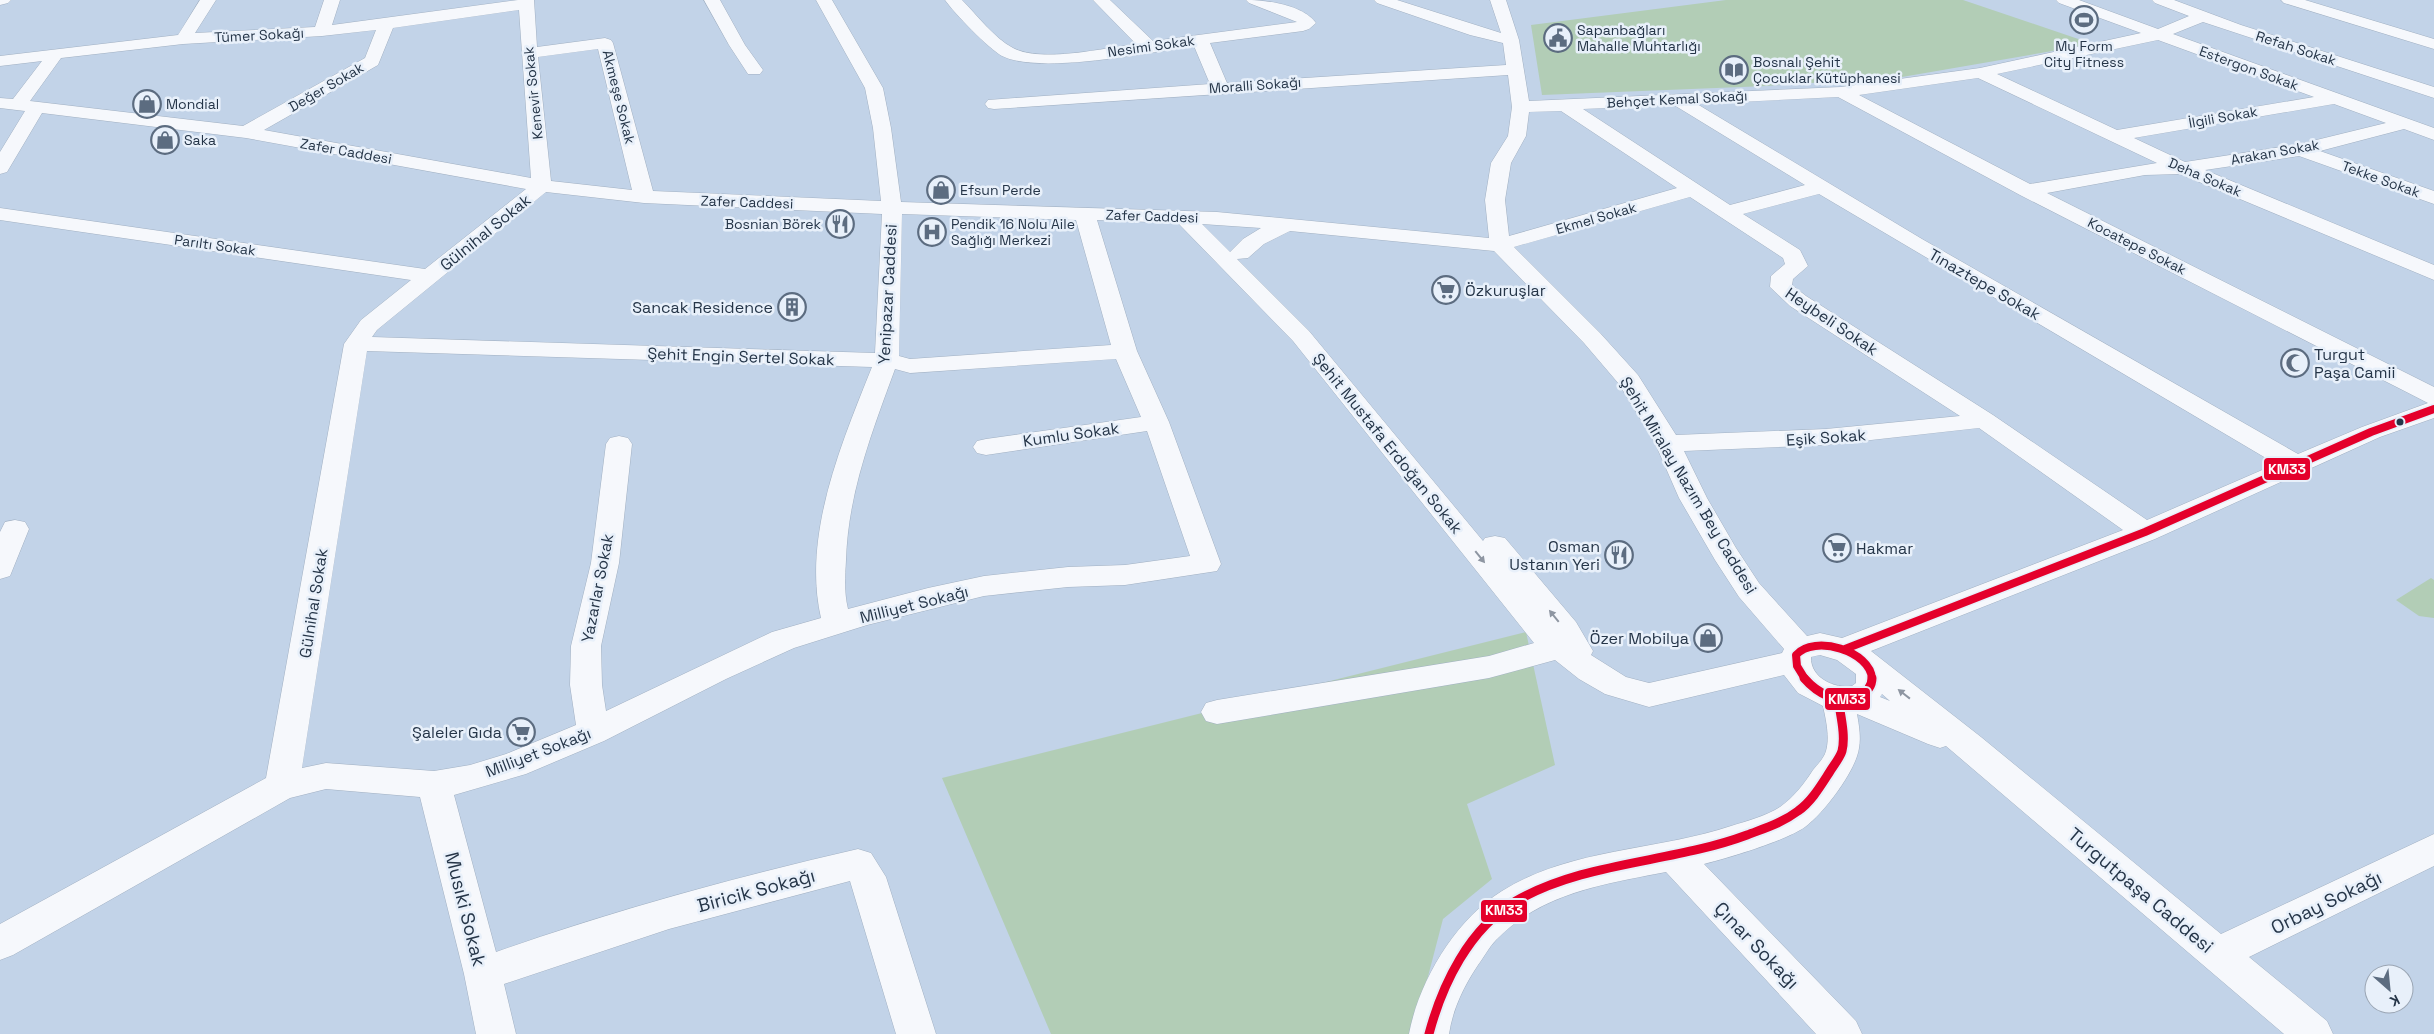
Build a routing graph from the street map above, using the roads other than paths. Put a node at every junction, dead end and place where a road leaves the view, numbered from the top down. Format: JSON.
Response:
{"nodes":[{"id":1,"x":208,"y":0,"type":"edge"},
{"id":2,"x":332,"y":0,"type":"edge"},
{"id":3,"x":712,"y":0,"type":"edge"},
{"id":4,"x":824,"y":0,"type":"edge"},
{"id":5,"x":953,"y":0,"type":"edge"},
{"id":6,"x":1100,"y":0,"type":"edge"},
{"id":7,"x":1254,"y":0,"type":"edge"},
{"id":8,"x":1382,"y":0,"type":"edge"},
{"id":9,"x":1498,"y":0,"type":"edge"},
{"id":10,"x":2064,"y":0,"type":"edge"},
{"id":11,"x":2160,"y":0,"type":"edge"},
{"id":12,"x":2289,"y":0,"type":"edge"},
{"id":13,"x":526,"y":2,"type":"edge"},
{"id":14,"x":472,"y":5,"type":"edge"},
{"id":15,"x":2203,"y":16,"type":"junction"},
{"id":16,"x":386,"y":24,"type":"junction"},
{"id":17,"x":322,"y":31,"type":"junction"},
{"id":18,"x":2157,"y":35,"type":"junction"},
{"id":19,"x":183,"y":39,"type":"junction"},
{"id":20,"x":1200,"y":39,"type":"junction"},
{"id":21,"x":1511,"y":40,"type":"junction"},
{"id":22,"x":2434,"y":44,"type":"edge"},
{"id":23,"x":1148,"y":46,"type":"junction"},
{"id":24,"x":529,"y":53,"type":"junction"},
{"id":25,"x":56,"y":54,"type":"junction"},
{"id":26,"x":0,"y":61,"type":"edge"},
{"id":27,"x":1516,"y":69,"type":"junction"},
{"id":28,"x":754,"y":70,"type":"dead end"},
{"id":29,"x":1980,"y":72,"type":"junction"},
{"id":30,"x":1220,"y":88,"type":"junction"},
{"id":31,"x":1841,"y":92,"type":"junction"},
{"id":32,"x":2434,"y":93,"type":"edge"},
{"id":33,"x":2332,"y":98,"type":"junction"},
{"id":34,"x":1676,"y":99,"type":"junction"},
{"id":35,"x":994,"y":104,"type":"dead end"},
{"id":36,"x":1563,"y":104,"type":"junction"},
{"id":37,"x":18,"y":105,"type":"edge"},
{"id":38,"x":1521,"y":107,"type":"junction"},
{"id":39,"x":2404,"y":124,"type":"junction"},
{"id":40,"x":246,"y":132,"type":"junction"},
{"id":41,"x":2434,"y":134,"type":"edge"},
{"id":42,"x":2114,"y":136,"type":"junction"},
{"id":43,"x":2300,"y":150,"type":"junction"},
{"id":44,"x":0,"y":168,"type":"edge"},
{"id":45,"x":2183,"y":168,"type":"junction"},
{"id":46,"x":542,"y":186,"type":"junction"},
{"id":47,"x":1821,"y":187,"type":"junction"},
{"id":48,"x":1692,"y":190,"type":"junction"},
{"id":49,"x":2027,"y":191,"type":"junction"},
{"id":50,"x":644,"y":197,"type":"junction"},
{"id":51,"x":2434,"y":198,"type":"edge"},
{"id":52,"x":892,"y":208,"type":"junction"},
{"id":53,"x":1727,"y":212,"type":"junction"},
{"id":54,"x":0,"y":214,"type":"edge"},
{"id":55,"x":1085,"y":214,"type":"junction"},
{"id":56,"x":1195,"y":217,"type":"junction"},
{"id":57,"x":1291,"y":224,"type":"junction"},
{"id":58,"x":1500,"y":245,"type":"junction"},
{"id":59,"x":1240,"y":253,"type":"junction"},
{"id":60,"x":2434,"y":274,"type":"edge"},
{"id":61,"x":429,"y":276,"type":"junction"},
{"id":62,"x":356,"y":344,"type":"junction"},
{"id":63,"x":1125,"y":351,"type":"junction"},
{"id":64,"x":887,"y":360,"type":"junction"},
{"id":65,"x":2434,"y":397,"type":"edge"},
{"id":66,"x":2434,"y":409,"type":"edge"},
{"id":67,"x":1984,"y":420,"type":"junction"},
{"id":68,"x":1156,"y":422,"type":"junction"},
{"id":69,"x":1668,"y":443,"type":"junction"},
{"id":70,"x":619,"y":444,"type":"dead end"},
{"id":71,"x":986,"y":447,"type":"dead end"},
{"id":72,"x":2297,"y":465,"type":"junction"},
{"id":73,"x":8,"y":531,"type":"edge"},
{"id":74,"x":2145,"y":532,"type":"junction"},
{"id":75,"x":0,"y":569,"type":"edge"},
{"id":76,"x":837,"y":624,"type":"junction"},
{"id":77,"x":1560,"y":647,"type":"junction"},
{"id":78,"x":1798,"y":655,"type":"junction"},
{"id":79,"x":1855,"y":656,"type":"junction"},
{"id":80,"x":1590,"y":672,"type":"junction"},
{"id":81,"x":1844,"y":698,"type":"junction"},
{"id":82,"x":1217,"y":712,"type":"dead end"},
{"id":83,"x":593,"y":732,"type":"junction"},
{"id":84,"x":1969,"y":746,"type":"junction"},
{"id":85,"x":434,"y":785,"type":"junction"},
{"id":86,"x":282,"y":786,"type":"junction"},
{"id":87,"x":2434,"y":849,"type":"edge"},
{"id":88,"x":1673,"y":856,"type":"junction"},
{"id":89,"x":0,"y":942,"type":"edge"},
{"id":90,"x":2218,"y":954,"type":"junction"},
{"id":91,"x":483,"y":974,"type":"junction"},
{"id":92,"x":496,"y":1034,"type":"edge"},
{"id":93,"x":916,"y":1034,"type":"edge"},
{"id":94,"x":1429,"y":1034,"type":"edge"},
{"id":95,"x":1842,"y":1034,"type":"edge"},
{"id":96,"x":2313,"y":1034,"type":"edge"}],
"edges":[{"from":1,"to":19,"type":"street"},
{"from":2,"to":17,"type":"street"},
{"from":3,"to":28,"type":"street"},
{"from":4,"to":52,"type":"street","name":"Yenipazar Caddesi"},
{"from":5,"to":23,"type":"street","name":"Nesimi Sokak"},
{"from":6,"to":23,"type":"street"},
{"from":7,"to":20,"type":"street","name":"Nesimi Sokak"},
{"from":8,"to":21,"type":"street"},
{"from":9,"to":21,"type":"street"},
{"from":10,"to":18,"type":"street","name":"Estergon Sokak"},
{"from":11,"to":15,"type":"street","name":"Refah Sokak"},
{"from":12,"to":22,"type":"street"},
{"from":13,"to":14,"type":"street","name":"Tümer Sokağı"},
{"from":13,"to":24,"type":"street","name":"Kenevir Sokak"},
{"from":14,"to":16,"type":"street","name":"Tümer Sokağı"},
{"from":15,"to":18,"type":"street","name":"Behçet Kemal Sokağı"},
{"from":15,"to":32,"type":"street","name":"Refah Sokak"},
{"from":16,"to":17,"type":"street","name":"Tümer Sokağı"},
{"from":16,"to":40,"type":"street","name":"Değer Sokak"},
{"from":17,"to":19,"type":"street","name":"Tümer Sokağı"},
{"from":18,"to":29,"type":"street","name":"Behçet Kemal Sokağı"},
{"from":18,"to":33,"type":"street","name":"Estergon Sokak"},
{"from":19,"to":25,"type":"street","name":"Tümer Sokağı"},
{"from":20,"to":23,"type":"street","name":"Nesimi Sokak"},
{"from":20,"to":30,"type":"street"},
{"from":21,"to":27,"type":"street"},
{"from":24,"to":46,"type":"street","name":"Kenevir Sokak"},
{"from":24,"to":50,"type":"street","name":"Akmeşe Sokak"},
{"from":25,"to":26,"type":"street","name":"Tümer Sokağı"},
{"from":25,"to":37,"type":"street"},
{"from":27,"to":30,"type":"street","name":"Moralli Sokağı"},
{"from":27,"to":38,"type":"street"},
{"from":29,"to":31,"type":"street","name":"Behçet Kemal Sokağı"},
{"from":29,"to":42,"type":"street","name":"Deha Sokak"},
{"from":30,"to":35,"type":"street","name":"Moralli Sokağı"},
{"from":31,"to":34,"type":"street","name":"Behçet Kemal Sokağı"},
{"from":31,"to":49,"type":"street","name":"Kocatepe Sokak"},
{"from":33,"to":39,"type":"street","name":"Estergon Sokak"},
{"from":33,"to":42,"type":"street","name":"İlgili Sokak"},
{"from":34,"to":36,"type":"street","name":"Behçet Kemal Sokağı"},
{"from":34,"to":47,"type":"street","name":"Tınaztepe Sokak"},
{"from":36,"to":38,"type":"street","name":"Behçet Kemal Sokağı"},
{"from":36,"to":48,"type":"street","name":"Heybeli Sokak"},
{"from":37,"to":40,"type":"street","name":"Zafer Caddesi"},
{"from":37,"to":44,"type":"street"},
{"from":38,"to":58,"type":"street"},
{"from":39,"to":41,"type":"street","name":"Estergon Sokak"},
{"from":39,"to":43,"type":"street","name":"Arakan Sokak"},
{"from":40,"to":46,"type":"street","name":"Zafer Caddesi"},
{"from":42,"to":45,"type":"street","name":"Deha Sokak"},
{"from":43,"to":45,"type":"street","name":"Arakan Sokak"},
{"from":43,"to":51,"type":"street","name":"Tekke Sokak"},
{"from":45,"to":49,"type":"street","name":"Arakan Sokak"},
{"from":45,"to":60,"type":"street","name":"Deha Sokak"},
{"from":46,"to":50,"type":"street","name":"Zafer Caddesi"},
{"from":46,"to":61,"type":"street","name":"Gülnihal Sokak"},
{"from":47,"to":53,"type":"street"},
{"from":47,"to":72,"type":"street","name":"Tınaztepe Sokak"},
{"from":48,"to":53,"type":"street","name":"Heybeli Sokak"},
{"from":48,"to":58,"type":"street","name":"Ekmel Sokak"},
{"from":49,"to":65,"type":"street","name":"Kocatepe Sokak"},
{"from":50,"to":52,"type":"street","name":"Zafer Caddesi"},
{"from":52,"to":55,"type":"street","name":"Zafer Caddesi"},
{"from":52,"to":64,"type":"street","name":"Yenipazar Caddesi"},
{"from":53,"to":67,"type":"street","name":"Heybeli Sokak"},
{"from":54,"to":61,"type":"street","name":"Parıltı Sokak"},
{"from":55,"to":56,"type":"street","name":"Zafer Caddesi"},
{"from":55,"to":63,"type":"street","name":"Milliyet Sokağı"},
{"from":56,"to":57,"type":"street","name":"Zafer Caddesi"},
{"from":56,"to":59,"type":"street","name":"Şehit Mustafa Erdoğan Sokak"},
{"from":56,"to":77,"type":"street","name":"Şehit Mustafa Erdoğan Sokak","one_way":true},
{"from":57,"to":58,"type":"street","name":"Zafer Caddesi"},
{"from":57,"to":59,"type":"street"},
{"from":58,"to":69,"type":"street","name":"Şehit Miralay Nazım Bey Caddesi"},
{"from":80,"to":59,"type":"street","name":"Şehit Mustafa Erdoğan Sokak","one_way":true},
{"from":61,"to":62,"type":"street","name":"Gülnihal Sokak"},
{"from":62,"to":64,"type":"street","name":"Şehit Engin Sertel Sokak"},
{"from":62,"to":86,"type":"street","name":"Gülnihal Sokak"},
{"from":63,"to":64,"type":"street","name":"Şehit Engin Sertel Sokak"},
{"from":63,"to":68,"type":"street","name":"Milliyet Sokağı"},
{"from":64,"to":76,"type":"street","name":"Yenipazar Caddesi"},
{"from":66,"to":72,"type":"street"},
{"from":67,"to":69,"type":"street","name":"Eşik Sokak"},
{"from":67,"to":74,"type":"street","name":"Heybeli Sokak"},
{"from":68,"to":71,"type":"street","name":"Kumlu Sokak"},
{"from":68,"to":76,"type":"street","name":"Milliyet Sokağı"},
{"from":69,"to":78,"type":"street","name":"Şehit Miralay Nazım Bey Caddesi"},
{"from":70,"to":83,"type":"street","name":"Yazarlar Sokak"},
{"from":72,"to":74,"type":"street"},
{"from":73,"to":75,"type":"street"},
{"from":74,"to":79,"type":"street"},
{"from":76,"to":83,"type":"street","name":"Milliyet Sokağı"},
{"from":77,"to":80,"type":"street","name":"Şehit Mustafa Erdoğan Sokak"},
{"from":77,"to":82,"type":"street"},
{"from":78,"to":79,"type":"street"},
{"from":78,"to":80,"type":"street","name":"Şehit Mustafa Erdoğan Sokak"},
{"from":78,"to":81,"type":"street"},
{"from":79,"to":81,"type":"street"},
{"from":84,"to":79,"type":"street","name":"Turgutpaşa Caddesi","one_way":true},
{"from":81,"to":84,"type":"street"},
{"from":81,"to":88,"type":"street"},
{"from":83,"to":85,"type":"street","name":"Milliyet Sokağı"},
{"from":84,"to":90,"type":"street","name":"Turgutpaşa Caddesi"},
{"from":85,"to":86,"type":"street","name":"Milliyet Sokağı"},
{"from":85,"to":91,"type":"street","name":"Musıki Sokak"},
{"from":86,"to":89,"type":"street"},
{"from":87,"to":90,"type":"street","name":"Orbay Sokağı"},
{"from":88,"to":94,"type":"street"},
{"from":88,"to":95,"type":"street","name":"Çınar Sokağı"},
{"from":90,"to":96,"type":"street","name":"Turgutpaşa Caddesi"},
{"from":91,"to":92,"type":"street","name":"Musıki Sokak"},
{"from":91,"to":93,"type":"street","name":"Biricik Sokağı"}]}
